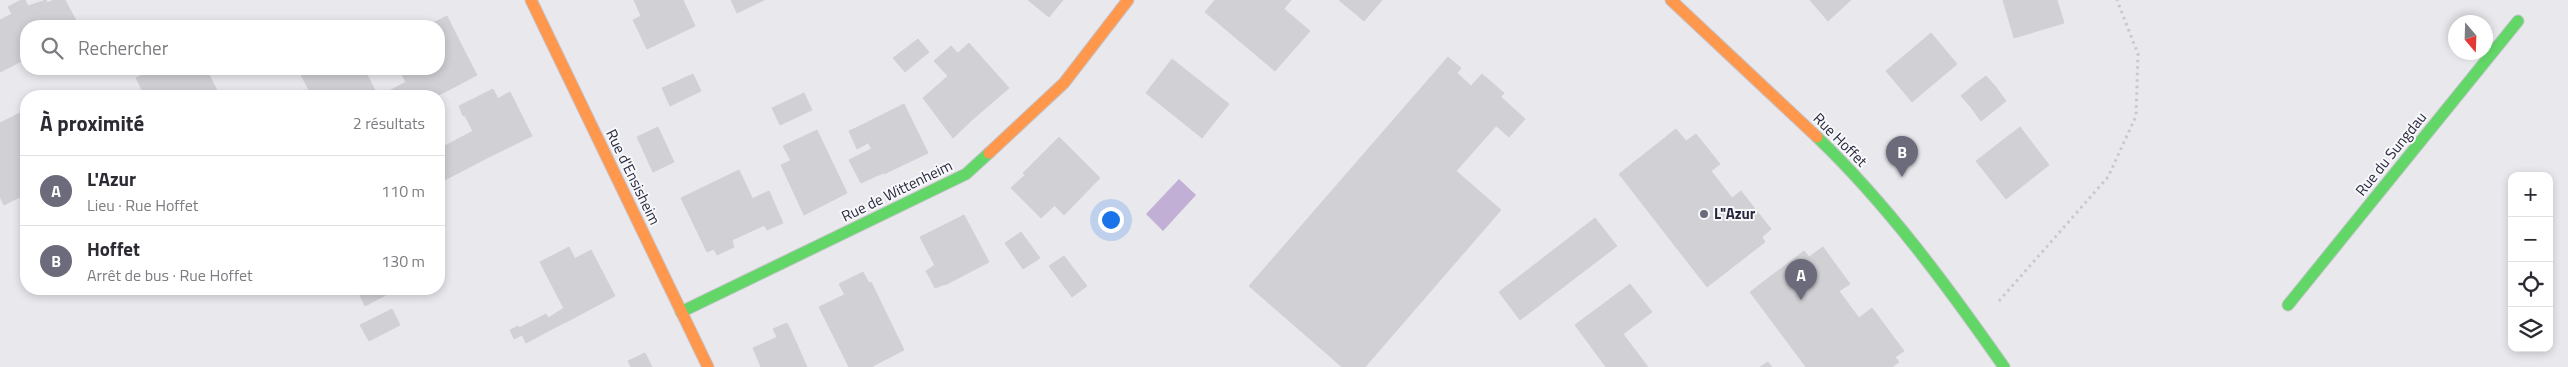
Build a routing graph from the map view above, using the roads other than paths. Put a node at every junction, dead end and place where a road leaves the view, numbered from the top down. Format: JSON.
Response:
{"nodes":[{"id":1,"x":531,"y":0,"type":"edge"},
{"id":2,"x":1128,"y":0,"type":"edge"},
{"id":3,"x":1671,"y":0,"type":"edge"},
{"id":4,"x":2518,"y":21,"type":"dead end"},
{"id":5,"x":2288,"y":305,"type":"dead end"},
{"id":6,"x":681,"y":312,"type":"junction"},
{"id":7,"x":708,"y":367,"type":"edge"},
{"id":8,"x":2004,"y":367,"type":"edge"}],
"edges":[{"from":1,"to":6,"type":"street","name":"Rue d'Ensisheim"},
{"from":2,"to":6,"type":"street","name":"Rue de Wittenheim"},
{"from":3,"to":8,"type":"street","name":"Rue Hoffet"},
{"from":4,"to":5,"type":"street","name":"Rue du Sungdau"},
{"from":6,"to":7,"type":"street","name":"Rue d'Ensisheim"}]}
